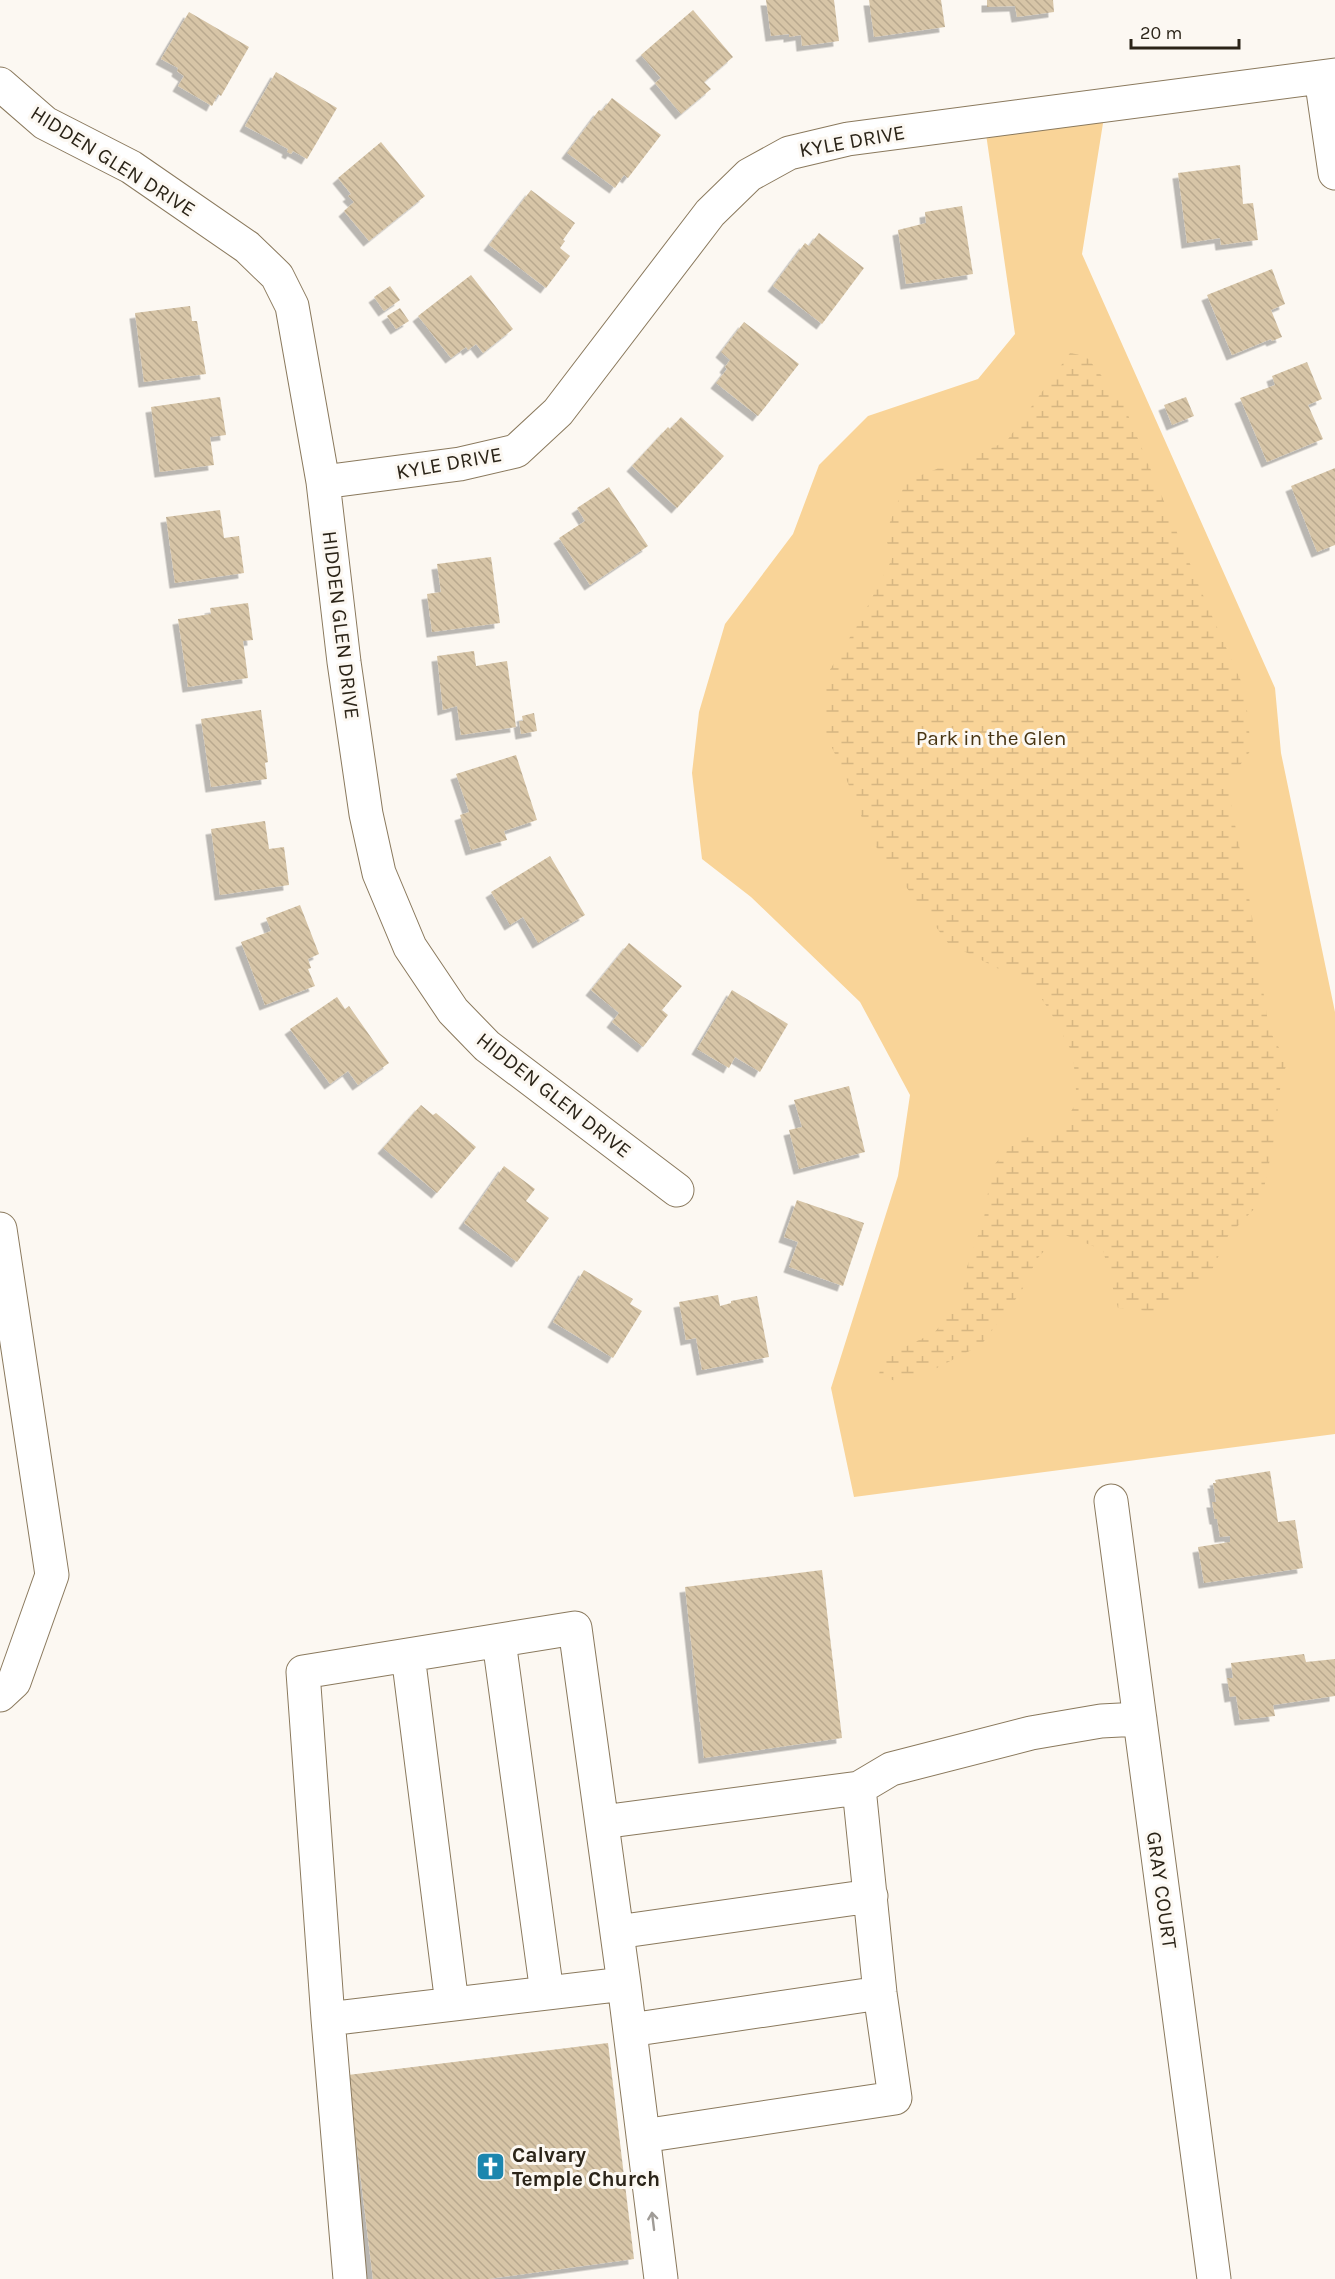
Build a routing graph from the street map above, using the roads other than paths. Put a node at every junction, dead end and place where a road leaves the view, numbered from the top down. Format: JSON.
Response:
{"nodes":[{"id":1,"x":1328,"y":76,"type":"edge"},
{"id":2,"x":0,"y":84,"type":"edge"},
{"id":3,"x":1335,"y":173,"type":"edge"},
{"id":4,"x":323,"y":482,"type":"junction"},
{"id":5,"x":677,"y":1190,"type":"dead end"},
{"id":6,"x":0,"y":1229,"type":"edge"},
{"id":7,"x":1111,"y":1501,"type":"dead end"},
{"id":8,"x":499,"y":1641,"type":"junction"},
{"id":9,"x":408,"y":1655,"type":"junction"},
{"id":10,"x":0,"y":1695,"type":"edge"},
{"id":11,"x":1140,"y":1719,"type":"junction"},
{"id":12,"x":859,"y":1788,"type":"junction"},
{"id":13,"x":602,"y":1822,"type":"junction"},
{"id":14,"x":871,"y":1896,"type":"junction"},
{"id":15,"x":617,"y":1932,"type":"junction"},
{"id":16,"x":624,"y":1984,"type":"junction"},
{"id":17,"x":880,"y":1992,"type":"junction"},
{"id":18,"x":547,"y":1993,"type":"junction"},
{"id":19,"x":452,"y":2004,"type":"junction"},
{"id":20,"x":328,"y":2019,"type":"junction"},
{"id":21,"x":630,"y":2030,"type":"junction"},
{"id":22,"x":643,"y":2136,"type":"junction"},
{"id":23,"x":350,"y":2279,"type":"edge"},
{"id":24,"x":660,"y":2279,"type":"edge"},
{"id":25,"x":1214,"y":2279,"type":"edge"}],
"edges":[{"from":1,"to":3,"type":"street"},
{"from":1,"to":4,"type":"street","name":"KYLE DRIVE"},
{"from":2,"to":4,"type":"street","name":"HIDDEN GLEN DRIVE"},
{"from":4,"to":5,"type":"street","name":"HIDDEN GLEN DRIVE"},
{"from":6,"to":10,"type":"street"},
{"from":7,"to":11,"type":"street","name":"GRAY COURT"},
{"from":8,"to":9,"type":"street"},
{"from":8,"to":13,"type":"street"},
{"from":8,"to":18,"type":"street"},
{"from":9,"to":19,"type":"street"},
{"from":9,"to":20,"type":"street"},
{"from":11,"to":12,"type":"street"},
{"from":11,"to":25,"type":"street","name":"GRAY COURT"},
{"from":12,"to":13,"type":"street"},
{"from":12,"to":14,"type":"street"},
{"from":13,"to":15,"type":"street"},
{"from":14,"to":15,"type":"street"},
{"from":14,"to":17,"type":"street"},
{"from":15,"to":16,"type":"street"},
{"from":16,"to":18,"type":"street"},
{"from":16,"to":21,"type":"street"},
{"from":17,"to":21,"type":"street"},
{"from":17,"to":22,"type":"street"},
{"from":18,"to":19,"type":"street"},
{"from":19,"to":20,"type":"street"},
{"from":20,"to":23,"type":"street"},
{"from":21,"to":22,"type":"street"},
{"from":24,"to":22,"type":"street","one_way":true}]}
